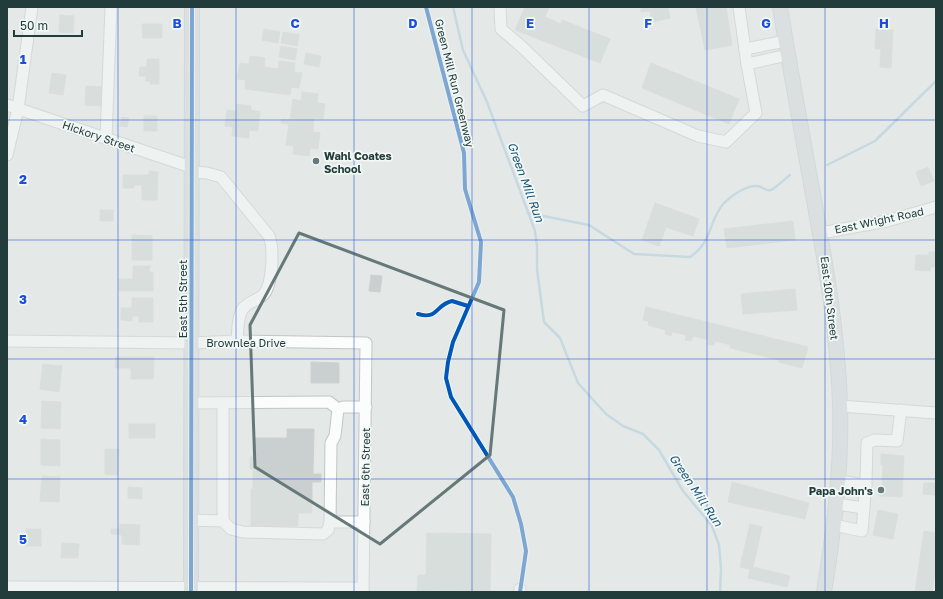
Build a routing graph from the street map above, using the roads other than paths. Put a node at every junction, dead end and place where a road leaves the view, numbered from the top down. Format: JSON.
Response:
{"nodes":[{"id":1,"x":32,"y":7,"type":"edge"},
{"id":2,"x":111,"y":7,"type":"edge"},
{"id":3,"x":192,"y":7,"type":"edge"},
{"id":4,"x":500,"y":7,"type":"edge"},
{"id":5,"x":739,"y":7,"type":"edge"},
{"id":6,"x":780,"y":7,"type":"edge"},
{"id":7,"x":786,"y":41,"type":"junction"},
{"id":8,"x":745,"y":49,"type":"junction"},
{"id":9,"x":788,"y":55,"type":"junction"},
{"id":10,"x":747,"y":64,"type":"junction"},
{"id":11,"x":7,"y":105,"type":"edge"},
{"id":12,"x":18,"y":109,"type":"junction"},
{"id":13,"x":106,"y":138,"type":"junction"},
{"id":14,"x":7,"y":155,"type":"edge"},
{"id":15,"x":191,"y":169,"type":"junction"},
{"id":16,"x":936,"y":207,"type":"edge"},
{"id":17,"x":821,"y":233,"type":"junction"},
{"id":18,"x":237,"y":341,"type":"junction"},
{"id":19,"x":7,"y":342,"type":"edge"},
{"id":20,"x":190,"y":342,"type":"junction"},
{"id":21,"x":366,"y":343,"type":"joint"},
{"id":22,"x":190,"y":403,"type":"junction"},
{"id":23,"x":223,"y":403,"type":"junction"},
{"id":24,"x":840,"y":406,"type":"junction"},
{"id":25,"x":366,"y":407,"type":"junction"},
{"id":26,"x":338,"y":409,"type":"junction"},
{"id":27,"x":901,"y":410,"type":"junction"},
{"id":28,"x":936,"y":413,"type":"edge"},
{"id":29,"x":839,"y":481,"type":"junction"},
{"id":30,"x":866,"y":485,"type":"junction"},
{"id":31,"x":836,"y":504,"type":"junction"},
{"id":32,"x":864,"y":508,"type":"junction"},
{"id":33,"x":190,"y":520,"type":"junction"},
{"id":34,"x":223,"y":521,"type":"junction"},
{"id":35,"x":330,"y":522,"type":"junction"},
{"id":36,"x":364,"y":522,"type":"junction"},
{"id":37,"x":834,"y":525,"type":"junction"},
{"id":38,"x":7,"y":587,"type":"edge"},
{"id":39,"x":190,"y":590,"type":"edge"},
{"id":40,"x":307,"y":590,"type":"edge"},
{"id":41,"x":363,"y":590,"type":"edge"},
{"id":42,"x":824,"y":592,"type":"edge"}],
"edges":[{"from":1,"to":12,"type":"street"},
{"from":2,"to":13,"type":"street"},
{"from":3,"to":15,"type":"main road","name":"East 5th Street"},
{"from":4,"to":10,"type":"street"},
{"from":5,"to":8,"type":"street"},
{"from":6,"to":7,"type":"main road","name":"East 10th Street"},
{"from":7,"to":8,"type":"street"},
{"from":7,"to":9,"type":"main road","name":"East 10th Street"},
{"from":8,"to":10,"type":"street"},
{"from":9,"to":10,"type":"street"},
{"from":9,"to":17,"type":"main road","name":"East 10th Street"},
{"from":11,"to":12,"type":"street","name":"Hickory Street"},
{"from":12,"to":13,"type":"street","name":"Hickory Street"},
{"from":12,"to":14,"type":"street"},
{"from":13,"to":15,"type":"street","name":"Hickory Street"},
{"from":15,"to":18,"type":"street","name":"Hickory Street"},
{"from":15,"to":20,"type":"main road","name":"East 5th Street"},
{"from":16,"to":17,"type":"street","name":"East Wright Road"},
{"from":17,"to":24,"type":"main road","name":"East 10th Street"},
{"from":18,"to":20,"type":"street","name":"Brownlea Drive"},
{"from":18,"to":21,"type":"street","name":"Brownlea Drive"},
{"from":19,"to":20,"type":"street","name":"Brownlea Drive"},
{"from":20,"to":22,"type":"main road","name":"East 5th Street"},
{"from":21,"to":25,"type":"street","name":"East 6th Street"},
{"from":22,"to":23,"type":"street"},
{"from":22,"to":33,"type":"main road","name":"East 5th Street"},
{"from":23,"to":26,"type":"street"},
{"from":23,"to":34,"type":"street"},
{"from":24,"to":27,"type":"street"},
{"from":24,"to":29,"type":"main road","name":"East 10th Street"},
{"from":25,"to":26,"type":"street"},
{"from":25,"to":36,"type":"street","name":"East 6th Street"},
{"from":26,"to":35,"type":"street"},
{"from":27,"to":28,"type":"street"},
{"from":27,"to":30,"type":"street"},
{"from":29,"to":30,"type":"street"},
{"from":29,"to":31,"type":"main road","name":"East 10th Street"},
{"from":30,"to":32,"type":"street"},
{"from":31,"to":32,"type":"street"},
{"from":31,"to":37,"type":"main road","name":"East 10th Street"},
{"from":32,"to":37,"type":"street"},
{"from":33,"to":34,"type":"street"},
{"from":33,"to":39,"type":"main road","name":"East 5th Street"},
{"from":34,"to":35,"type":"street"},
{"from":35,"to":36,"type":"street"},
{"from":36,"to":41,"type":"street","name":"East 6th Street"},
{"from":37,"to":42,"type":"main road","name":"East 10th Street"},
{"from":38,"to":39,"type":"street"},
{"from":39,"to":40,"type":"street"},
{"from":40,"to":41,"type":"street"}]}
